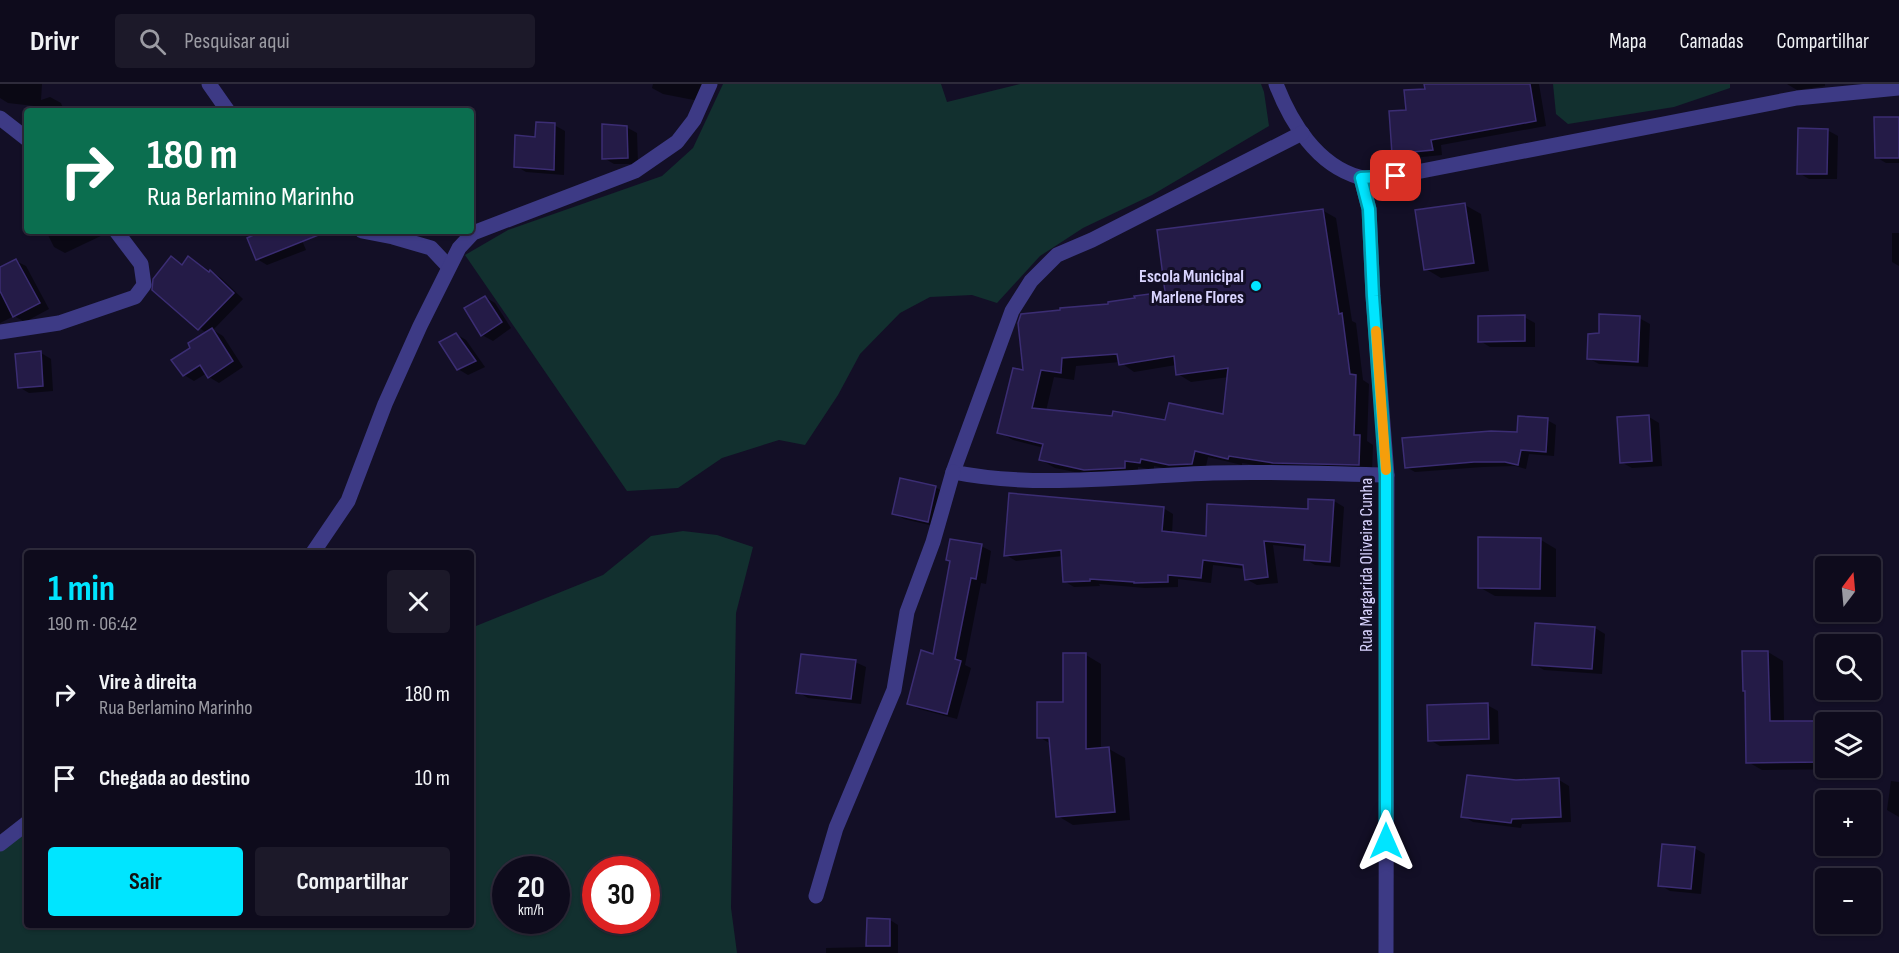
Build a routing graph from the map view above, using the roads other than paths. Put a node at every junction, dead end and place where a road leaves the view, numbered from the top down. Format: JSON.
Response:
{"nodes":[{"id":1,"x":209,"y":84,"type":"edge"},
{"id":2,"x":710,"y":84,"type":"edge"},
{"id":3,"x":1276,"y":84,"type":"edge"},
{"id":4,"x":1899,"y":88,"type":"edge"},
{"id":5,"x":226,"y":108,"type":"edge"},
{"id":6,"x":0,"y":118,"type":"edge"},
{"id":7,"x":1302,"y":133,"type":"junction"},
{"id":8,"x":24,"y":137,"type":"edge"},
{"id":9,"x":1361,"y":178,"type":"junction"},
{"id":10,"x":474,"y":233,"type":"edge"},
{"id":11,"x":118,"y":234,"type":"edge"},
{"id":12,"x":378,"y":234,"type":"edge"},
{"id":13,"x":472,"y":234,"type":"edge"},
{"id":14,"x":449,"y":267,"type":"junction"},
{"id":15,"x":0,"y":332,"type":"edge"},
{"id":16,"x":953,"y":472,"type":"junction"},
{"id":17,"x":1386,"y":475,"type":"junction"},
{"id":18,"x":315,"y":550,"type":"edge"},
{"id":19,"x":24,"y":825,"type":"edge"},
{"id":20,"x":0,"y":844,"type":"edge"},
{"id":21,"x":816,"y":896,"type":"dead end"},
{"id":22,"x":1386,"y":953,"type":"edge"}],
"edges":[{"from":1,"to":5,"type":"street"},
{"from":2,"to":10,"type":"street"},
{"from":3,"to":7,"type":"street"},
{"from":4,"to":9,"type":"street"},
{"from":6,"to":8,"type":"street"},
{"from":7,"to":9,"type":"street"},
{"from":7,"to":16,"type":"street"},
{"from":9,"to":17,"type":"street","name":"Rua Margarida Oliveira Cunha"},
{"from":11,"to":15,"type":"street"},
{"from":12,"to":14,"type":"street"},
{"from":13,"to":14,"type":"street"},
{"from":14,"to":18,"type":"street"},
{"from":16,"to":17,"type":"street"},
{"from":16,"to":21,"type":"street"},
{"from":17,"to":22,"type":"street","name":"Rua Margarida Oliveira Cunha"},
{"from":19,"to":20,"type":"street"}]}
